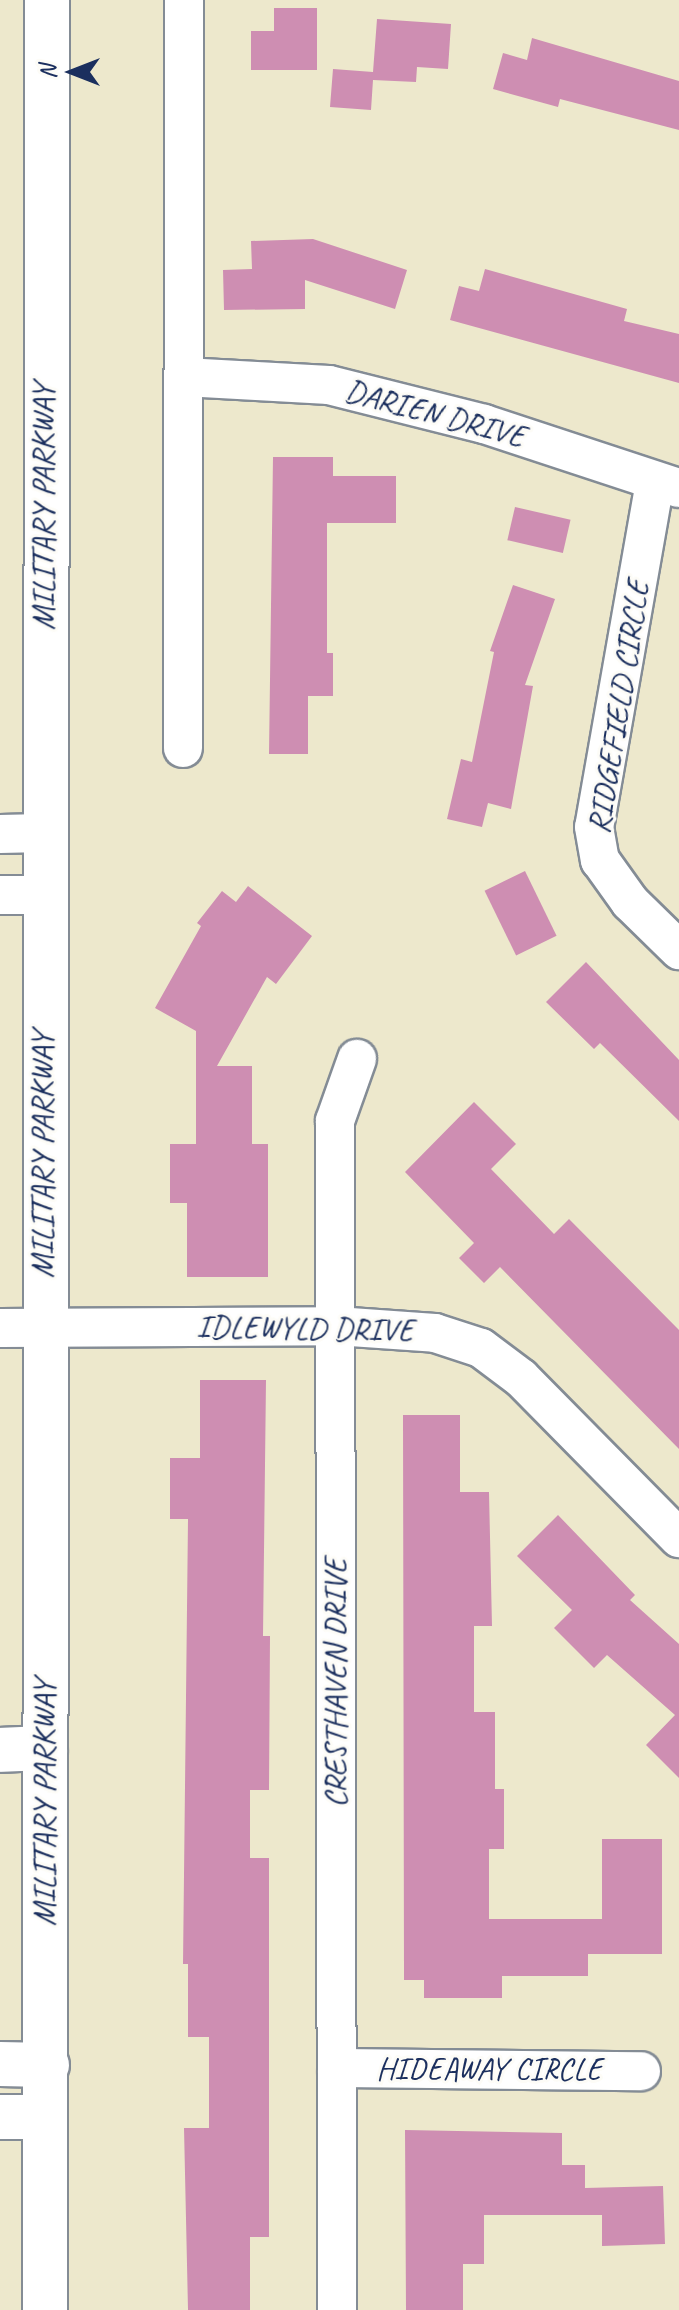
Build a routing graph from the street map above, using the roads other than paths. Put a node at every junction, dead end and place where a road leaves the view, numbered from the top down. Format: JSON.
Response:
{"nodes":[{"id":1,"x":47,"y":0,"type":"edge"},
{"id":2,"x":184,"y":0,"type":"edge"},
{"id":3,"x":184,"y":377,"type":"junction"},
{"id":4,"x":667,"y":485,"type":"edge"},
{"id":5,"x":183,"y":748,"type":"dead end"},
{"id":6,"x":43,"y":833,"type":"junction"},
{"id":7,"x":0,"y":834,"type":"edge"},
{"id":8,"x":0,"y":895,"type":"edge"},
{"id":9,"x":43,"y":895,"type":"junction"},
{"id":10,"x":679,"y":950,"type":"edge"},
{"id":11,"x":357,"y":1059,"type":"dead end"},
{"id":12,"x":336,"y":1326,"type":"junction"},
{"id":13,"x":0,"y":1328,"type":"edge"},
{"id":14,"x":43,"y":1328,"type":"junction"},
{"id":15,"x":679,"y":1538,"type":"edge"},
{"id":16,"x":45,"y":1748,"type":"junction"},
{"id":17,"x":0,"y":1750,"type":"edge"},
{"id":18,"x":0,"y":2064,"type":"edge"},
{"id":19,"x":47,"y":2065,"type":"junction"},
{"id":20,"x":337,"y":2068,"type":"junction"},
{"id":21,"x":641,"y":2071,"type":"dead end"},
{"id":22,"x":0,"y":2117,"type":"edge"},
{"id":23,"x":45,"y":2117,"type":"junction"},
{"id":24,"x":45,"y":2310,"type":"edge"},
{"id":25,"x":337,"y":2310,"type":"edge"}],
"edges":[{"from":1,"to":6,"type":"main road","name":"MILITARY PARKWAY"},
{"from":2,"to":3,"type":"street"},
{"from":3,"to":4,"type":"street","name":"DARIEN DRIVE"},
{"from":3,"to":5,"type":"street"},
{"from":4,"to":10,"type":"street","name":"RIDGEFIELD CIRCLE"},
{"from":6,"to":7,"type":"street"},
{"from":6,"to":9,"type":"main road","name":"MILITARY PARKWAY"},
{"from":8,"to":9,"type":"street"},
{"from":9,"to":14,"type":"main road","name":"MILITARY PARKWAY"},
{"from":11,"to":12,"type":"street","name":"CRESTHAVEN DRIVE"},
{"from":12,"to":14,"type":"street","name":"IDLEWYLD DRIVE"},
{"from":12,"to":15,"type":"street","name":"IDLEWYLD DRIVE"},
{"from":12,"to":20,"type":"street","name":"CRESTHAVEN DRIVE"},
{"from":13,"to":14,"type":"street","name":"IDLEWYLD DRIVE"},
{"from":14,"to":16,"type":"main road","name":"MILITARY PARKWAY"},
{"from":16,"to":17,"type":"main road"},
{"from":16,"to":19,"type":"main road","name":"MILITARY PARKWAY"},
{"from":18,"to":19,"type":"main road"},
{"from":19,"to":23,"type":"main road","name":"MILITARY PARKWAY"},
{"from":20,"to":21,"type":"street","name":"HIDEAWAY CIRCLE"},
{"from":20,"to":25,"type":"street","name":"CRESTHAVEN DRIVE"},
{"from":22,"to":23,"type":"main road"},
{"from":23,"to":24,"type":"main road","name":"MILITARY PARKWAY"}]}
